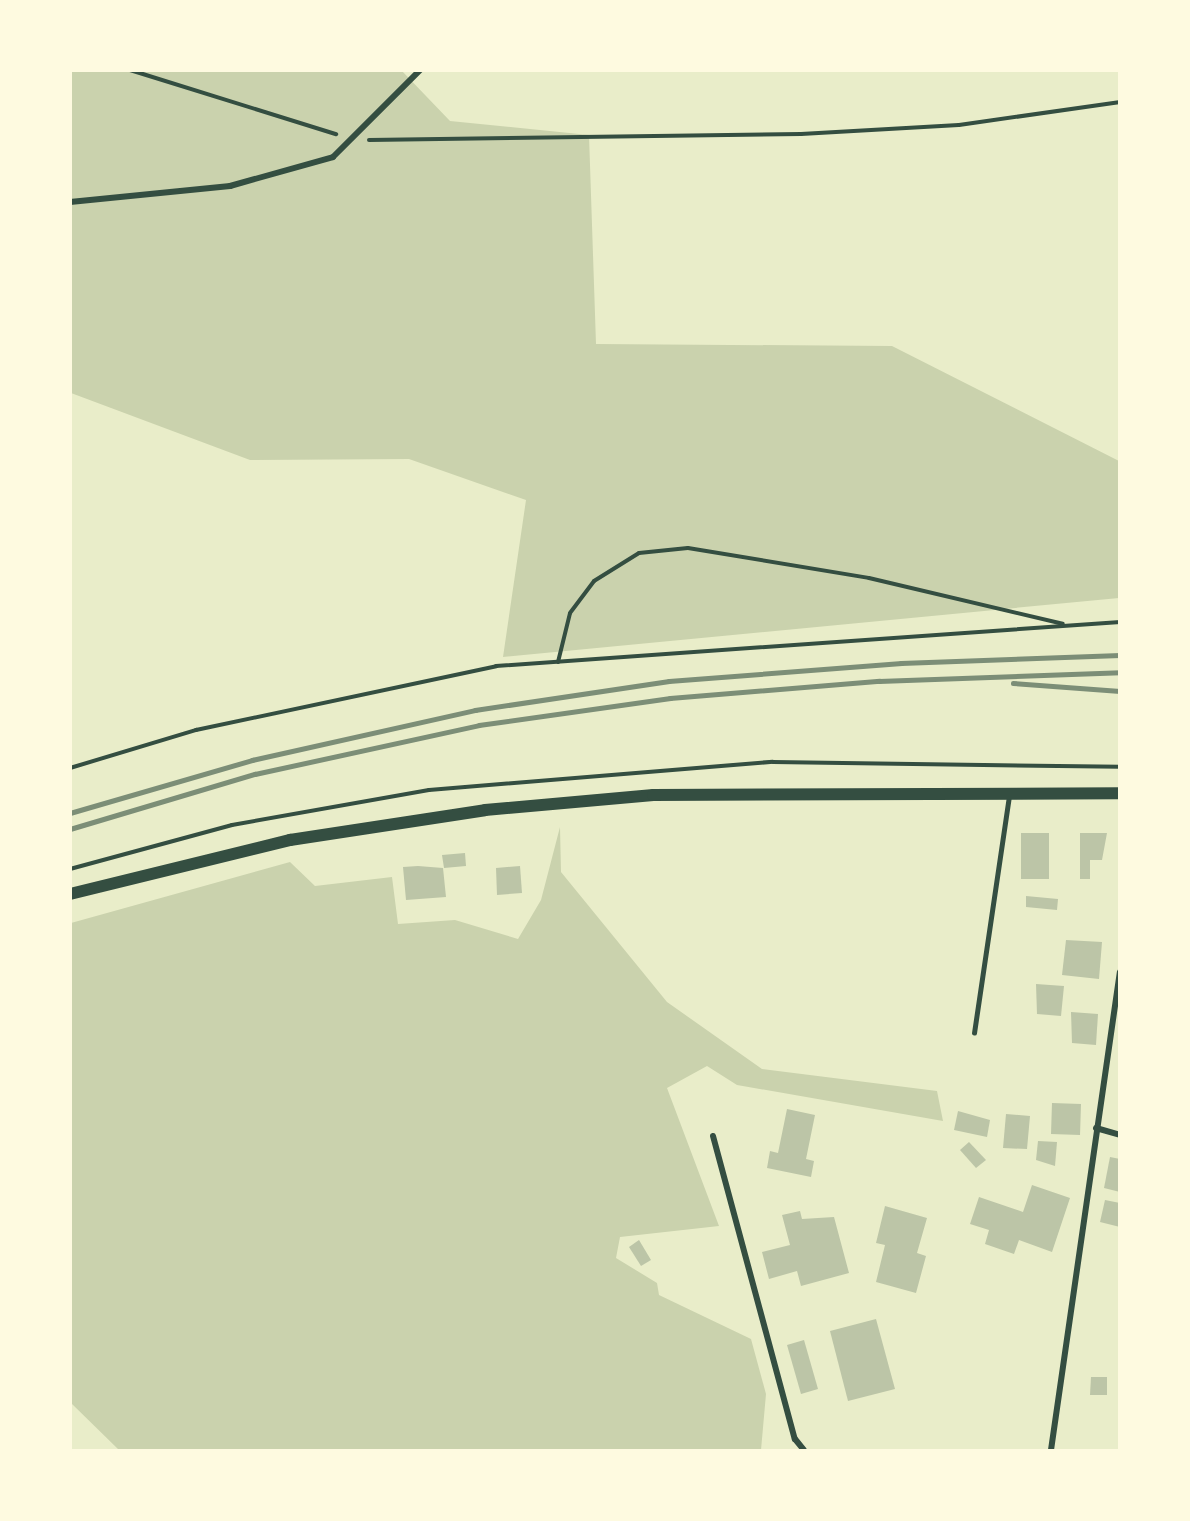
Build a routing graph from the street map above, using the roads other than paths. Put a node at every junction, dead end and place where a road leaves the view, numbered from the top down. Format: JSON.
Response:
{"nodes":[{"id":1,"x":420,"y":70,"type":"edge"},
{"id":2,"x":70,"y":202,"type":"edge"},
{"id":3,"x":1010,"y":792,"type":"junction"},
{"id":4,"x":1119,"y":793,"type":"edge"},
{"id":5,"x":70,"y":894,"type":"edge"},
{"id":6,"x":1119,"y":972,"type":"edge"},
{"id":7,"x":974,"y":1033,"type":"dead end"},
{"id":8,"x":1096,"y":1128,"type":"junction"},
{"id":9,"x":1119,"y":1135,"type":"edge"},
{"id":10,"x":713,"y":1136,"type":"dead end"},
{"id":11,"x":804,"y":1450,"type":"edge"},
{"id":12,"x":1051,"y":1450,"type":"edge"}],
"edges":[{"from":1,"to":2,"type":"street"},
{"from":3,"to":4,"type":"main road"},
{"from":3,"to":5,"type":"main road"},
{"from":3,"to":7,"type":"lane"},
{"from":6,"to":8,"type":"street"},
{"from":8,"to":9,"type":"street"},
{"from":8,"to":12,"type":"street"},
{"from":10,"to":11,"type":"street"}]}
